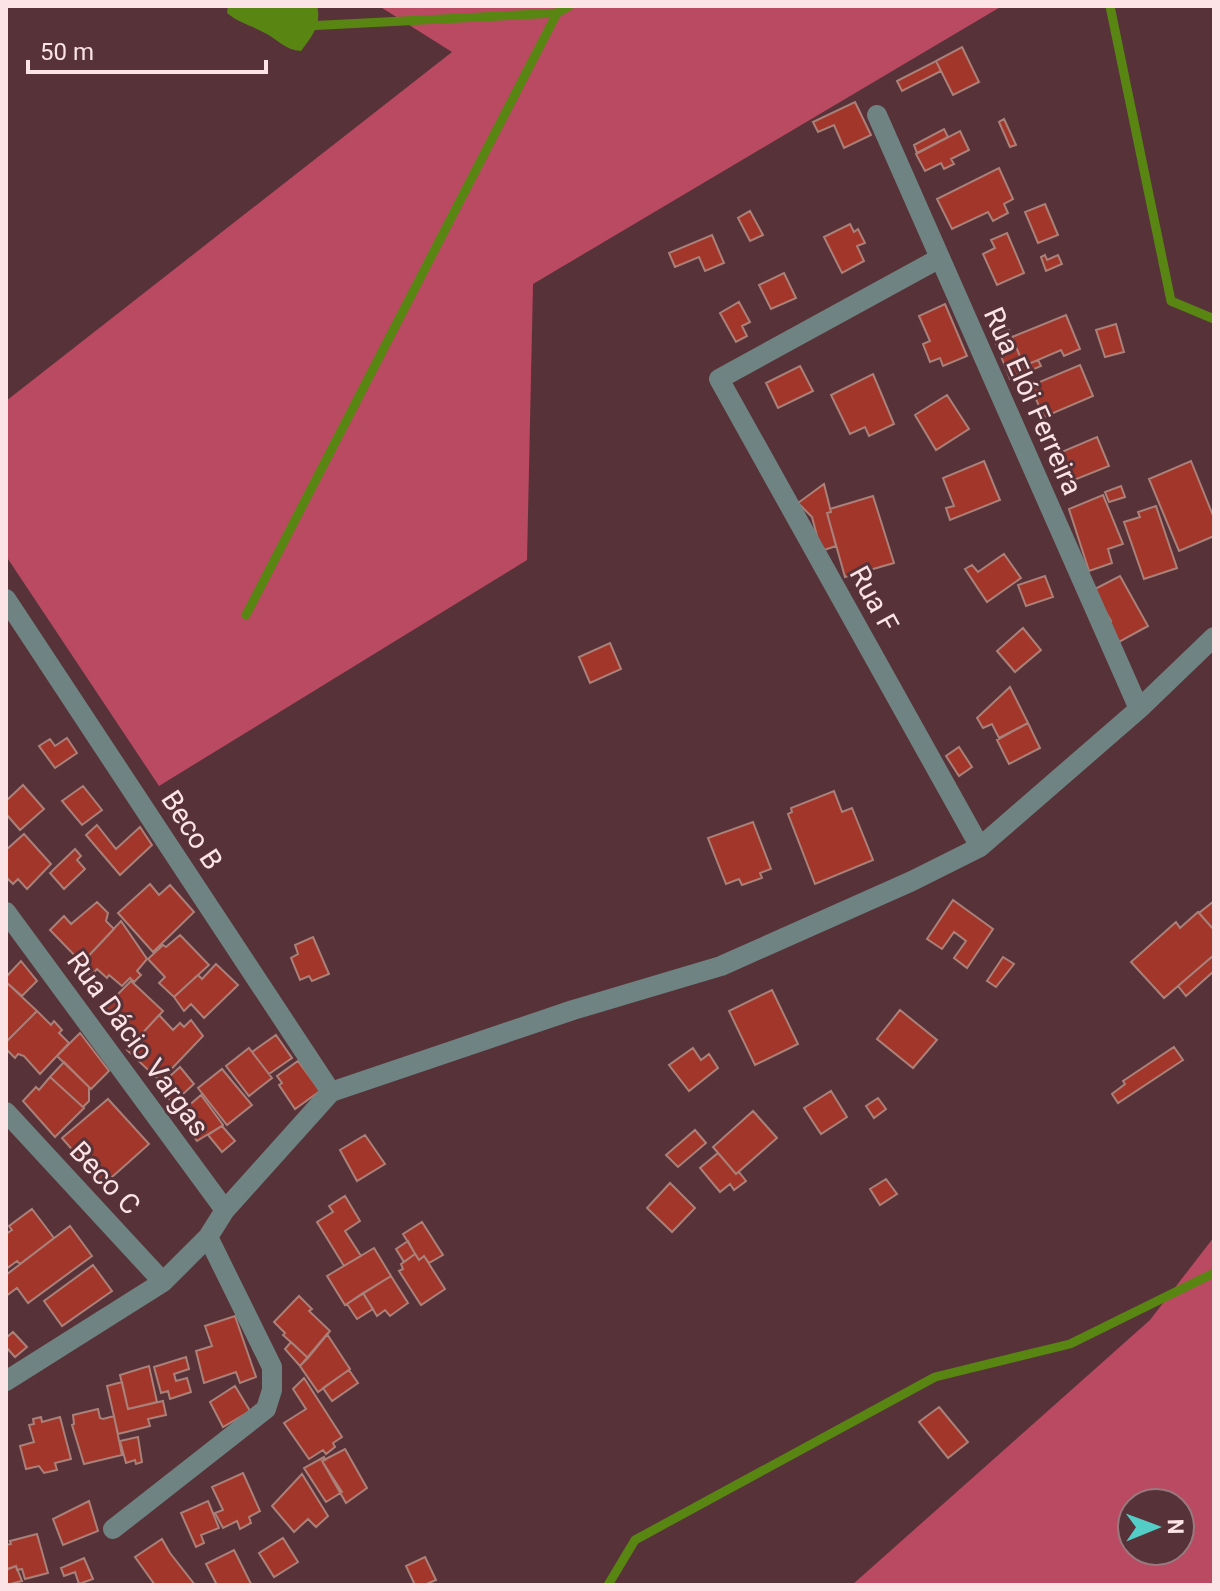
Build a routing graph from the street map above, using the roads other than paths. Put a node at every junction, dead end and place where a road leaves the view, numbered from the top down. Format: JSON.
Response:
{"nodes":[{"id":1,"x":877,"y":115,"type":"dead end"},
{"id":2,"x":940,"y":258,"type":"junction"},
{"id":3,"x":6,"y":599,"type":"edge"},
{"id":4,"x":1214,"y":637,"type":"edge"},
{"id":5,"x":1139,"y":709,"type":"junction"},
{"id":6,"x":980,"y":847,"type":"junction"},
{"id":7,"x":6,"y":912,"type":"edge"},
{"id":8,"x":331,"y":1092,"type":"junction"},
{"id":9,"x":6,"y":1112,"type":"edge"},
{"id":10,"x":225,"y":1210,"type":"junction"},
{"id":11,"x":208,"y":1237,"type":"junction"},
{"id":12,"x":163,"y":1282,"type":"junction"},
{"id":13,"x":6,"y":1381,"type":"edge"},
{"id":14,"x":113,"y":1529,"type":"dead end"}],
"edges":[{"from":1,"to":2,"type":"street","name":"Rua Elói Ferreira"},
{"from":2,"to":5,"type":"street","name":"Rua Elói Ferreira"},
{"from":2,"to":6,"type":"street","name":"Rua F"},
{"from":3,"to":8,"type":"street","name":"Beco B"},
{"from":4,"to":5,"type":"street"},
{"from":5,"to":6,"type":"street"},
{"from":6,"to":8,"type":"street"},
{"from":7,"to":10,"type":"street","name":"Rua Dácio Vargas"},
{"from":8,"to":10,"type":"street"},
{"from":9,"to":12,"type":"street","name":"Beco C"},
{"from":10,"to":11,"type":"street"},
{"from":11,"to":12,"type":"street"},
{"from":11,"to":14,"type":"street"},
{"from":12,"to":13,"type":"street"}]}
